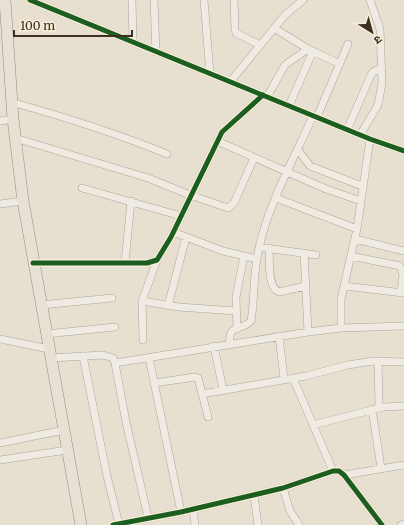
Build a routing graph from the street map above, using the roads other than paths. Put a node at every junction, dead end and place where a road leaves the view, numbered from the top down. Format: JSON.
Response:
{"nodes":[{"id":1,"x":30,"y":0,"type":"edge"},
{"id":2,"x":132,"y":0,"type":"edge"},
{"id":3,"x":154,"y":0,"type":"edge"},
{"id":4,"x":204,"y":0,"type":"edge"},
{"id":5,"x":234,"y":0,"type":"edge"},
{"id":6,"x":304,"y":0,"type":"edge"},
{"id":7,"x":370,"y":0,"type":"edge"},
{"id":8,"x":3,"y":5,"type":"edge"},
{"id":9,"x":274,"y":28,"type":"junction"},
{"id":10,"x":133,"y":42,"type":"junction"},
{"id":11,"x":348,"y":44,"type":"dead end"},
{"id":12,"x":260,"y":45,"type":"junction"},
{"id":13,"x":310,"y":50,"type":"junction"},
{"id":14,"x":156,"y":52,"type":"junction"},
{"id":15,"x":340,"y":64,"type":"junction"},
{"id":16,"x":382,"y":68,"type":"junction"},
{"id":17,"x":210,"y":74,"type":"junction"},
{"id":18,"x":230,"y":82,"type":"junction"},
{"id":19,"x":265,"y":96,"type":"junction"},
{"id":20,"x":12,"y":102,"type":"junction"},
{"id":21,"x":289,"y":106,"type":"junction"},
{"id":22,"x":315,"y":117,"type":"junction"},
{"id":23,"x":13,"y":119,"type":"junction"},
{"id":24,"x":0,"y":121,"type":"edge"},
{"id":25,"x":347,"y":130,"type":"junction"},
{"id":26,"x":360,"y":135,"type":"junction"},
{"id":27,"x":15,"y":138,"type":"junction"},
{"id":28,"x":370,"y":139,"type":"junction"},
{"id":29,"x":217,"y":141,"type":"junction"},
{"id":30,"x":298,"y":150,"type":"junction"},
{"id":31,"x":404,"y":151,"type":"edge"},
{"id":32,"x":167,"y":154,"type":"dead end"},
{"id":33,"x":254,"y":158,"type":"junction"},
{"id":34,"x":287,"y":172,"type":"junction"},
{"id":35,"x":362,"y":186,"type":"junction"},
{"id":36,"x":82,"y":188,"type":"dead end"},
{"id":37,"x":190,"y":195,"type":"junction"},
{"id":38,"x":276,"y":198,"type":"junction"},
{"id":39,"x":132,"y":201,"type":"junction"},
{"id":40,"x":360,"y":201,"type":"junction"},
{"id":41,"x":23,"y":202,"type":"junction"},
{"id":42,"x":0,"y":204,"type":"edge"},
{"id":43,"x":181,"y":216,"type":"junction"},
{"id":44,"x":357,"y":229,"type":"junction"},
{"id":45,"x":173,"y":232,"type":"junction"},
{"id":46,"x":186,"y":237,"type":"junction"},
{"id":47,"x":355,"y":239,"type":"junction"},
{"id":48,"x":259,"y":247,"type":"junction"},
{"id":49,"x":269,"y":248,"type":"junction"},
{"id":50,"x":404,"y":251,"type":"edge"},
{"id":51,"x":304,"y":253,"type":"junction"},
{"id":52,"x":316,"y":255,"type":"dead end"},
{"id":53,"x":244,"y":256,"type":"junction"},
{"id":54,"x":351,"y":256,"type":"junction"},
{"id":55,"x":257,"y":259,"type":"junction"},
{"id":56,"x":157,"y":260,"type":"junction"},
{"id":57,"x":34,"y":263,"type":"junction"},
{"id":58,"x":125,"y":263,"type":"junction"},
{"id":59,"x":306,"y":286,"type":"junction"},
{"id":60,"x":344,"y":286,"type":"junction"},
{"id":61,"x":402,"y":293,"type":"edge"},
{"id":62,"x":112,"y":298,"type":"dead end"},
{"id":63,"x":142,"y":301,"type":"junction"},
{"id":64,"x":42,"y":305,"type":"junction"},
{"id":65,"x":168,"y":306,"type":"junction"},
{"id":66,"x":235,"y":311,"type":"junction"},
{"id":67,"x":404,"y":326,"type":"edge"},
{"id":68,"x":115,"y":327,"type":"dead end"},
{"id":69,"x":340,"y":328,"type":"junction"},
{"id":70,"x":237,"y":329,"type":"junction"},
{"id":71,"x":308,"y":332,"type":"junction"},
{"id":72,"x":46,"y":334,"type":"junction"},
{"id":73,"x":279,"y":336,"type":"junction"},
{"id":74,"x":0,"y":339,"type":"edge"},
{"id":75,"x":143,"y":340,"type":"dead end"},
{"id":76,"x":230,"y":344,"type":"junction"},
{"id":77,"x":214,"y":346,"type":"junction"},
{"id":78,"x":50,"y":354,"type":"junction"},
{"id":79,"x":84,"y":356,"type":"junction"},
{"id":80,"x":149,"y":358,"type":"junction"},
{"id":81,"x":378,"y":361,"type":"junction"},
{"id":82,"x":404,"y":362,"type":"edge"},
{"id":83,"x":115,"y":363,"type":"junction"},
{"id":84,"x":294,"y":378,"type":"junction"},
{"id":85,"x":284,"y":379,"type":"junction"},
{"id":86,"x":154,"y":383,"type":"junction"},
{"id":87,"x":223,"y":390,"type":"junction"},
{"id":88,"x":202,"y":394,"type":"junction"},
{"id":89,"x":404,"y":406,"type":"edge"},
{"id":90,"x":376,"y":409,"type":"junction"},
{"id":91,"x":208,"y":418,"type":"dead end"},
{"id":92,"x":313,"y":426,"type":"junction"},
{"id":93,"x":64,"y":430,"type":"junction"},
{"id":94,"x":0,"y":443,"type":"edge"},
{"id":95,"x":67,"y":450,"type":"junction"},
{"id":96,"x":0,"y":460,"type":"edge"},
{"id":97,"x":404,"y":465,"type":"edge"},
{"id":98,"x":381,"y":468,"type":"junction"},
{"id":99,"x":333,"y":471,"type":"junction"},
{"id":100,"x":344,"y":475,"type":"junction"},
{"id":101,"x":283,"y":488,"type":"junction"},
{"id":102,"x":254,"y":495,"type":"junction"},
{"id":103,"x":193,"y":509,"type":"junction"},
{"id":104,"x":181,"y":512,"type":"junction"},
{"id":105,"x":148,"y":517,"type":"junction"},
{"id":106,"x":116,"y":524,"type":"edge"},
{"id":107,"x":378,"y":524,"type":"edge"},
{"id":108,"x":404,"y":524,"type":"edge"},
{"id":109,"x":81,"y":525,"type":"edge"},
{"id":110,"x":195,"y":525,"type":"edge"},
{"id":111,"x":258,"y":525,"type":"edge"},
{"id":112,"x":299,"y":525,"type":"edge"},
{"id":113,"x":401,"y":525,"type":"edge"}],
"edges":[{"from":1,"to":10,"type":"street"},
{"from":2,"to":10,"type":"street"},
{"from":3,"to":14,"type":"street"},
{"from":4,"to":17,"type":"street"},
{"from":5,"to":12,"type":"street"},
{"from":6,"to":9,"type":"street"},
{"from":7,"to":16,"type":"street"},
{"from":8,"to":20,"type":"main road"},
{"from":9,"to":12,"type":"street"},
{"from":9,"to":13,"type":"street"},
{"from":10,"to":14,"type":"street"},
{"from":11,"to":15,"type":"street"},
{"from":12,"to":18,"type":"street"},
{"from":13,"to":15,"type":"street"},
{"from":13,"to":19,"type":"street"},
{"from":13,"to":21,"type":"street"},
{"from":14,"to":17,"type":"street"},
{"from":15,"to":22,"type":"street"},
{"from":16,"to":25,"type":"street"},
{"from":16,"to":26,"type":"street"},
{"from":17,"to":18,"type":"street"},
{"from":18,"to":19,"type":"street"},
{"from":19,"to":21,"type":"street"},
{"from":19,"to":29,"type":"street"},
{"from":20,"to":23,"type":"main road"},
{"from":20,"to":32,"type":"street"},
{"from":21,"to":22,"type":"street"},
{"from":22,"to":25,"type":"street"},
{"from":22,"to":30,"type":"street"},
{"from":23,"to":24,"type":"street"},
{"from":23,"to":27,"type":"main road"},
{"from":25,"to":26,"type":"street"},
{"from":26,"to":28,"type":"street"},
{"from":27,"to":37,"type":"street"},
{"from":27,"to":41,"type":"main road"},
{"from":28,"to":31,"type":"street"},
{"from":28,"to":35,"type":"street"},
{"from":29,"to":33,"type":"street"},
{"from":29,"to":37,"type":"street"},
{"from":30,"to":34,"type":"street"},
{"from":30,"to":35,"type":"street"},
{"from":33,"to":34,"type":"street"},
{"from":33,"to":37,"type":"street"},
{"from":34,"to":38,"type":"street"},
{"from":34,"to":40,"type":"street"},
{"from":35,"to":40,"type":"street"},
{"from":36,"to":39,"type":"street"},
{"from":37,"to":43,"type":"street"},
{"from":38,"to":44,"type":"street"},
{"from":38,"to":48,"type":"street"},
{"from":39,"to":43,"type":"street"},
{"from":39,"to":58,"type":"street"},
{"from":40,"to":44,"type":"street"},
{"from":41,"to":42,"type":"street"},
{"from":41,"to":57,"type":"main road"},
{"from":43,"to":45,"type":"street"},
{"from":44,"to":47,"type":"street"},
{"from":45,"to":46,"type":"street"},
{"from":45,"to":56,"type":"street"},
{"from":46,"to":53,"type":"street"},
{"from":46,"to":65,"type":"street"},
{"from":47,"to":50,"type":"street"},
{"from":47,"to":54,"type":"street"},
{"from":48,"to":49,"type":"street"},
{"from":48,"to":55,"type":"street"},
{"from":49,"to":51,"type":"street"},
{"from":49,"to":59,"type":"street"},
{"from":51,"to":52,"type":"street"},
{"from":51,"to":59,"type":"street"},
{"from":53,"to":55,"type":"street"},
{"from":53,"to":66,"type":"street"},
{"from":54,"to":60,"type":"street"},
{"from":54,"to":61,"type":"street"},
{"from":55,"to":70,"type":"street"},
{"from":56,"to":58,"type":"street"},
{"from":56,"to":63,"type":"street"},
{"from":57,"to":58,"type":"street"},
{"from":57,"to":64,"type":"main road"},
{"from":59,"to":71,"type":"street"},
{"from":60,"to":61,"type":"street"},
{"from":60,"to":69,"type":"street"},
{"from":62,"to":64,"type":"street"},
{"from":63,"to":65,"type":"street"},
{"from":63,"to":75,"type":"street"},
{"from":64,"to":72,"type":"main road"},
{"from":65,"to":66,"type":"street"},
{"from":66,"to":70,"type":"street"},
{"from":67,"to":69,"type":"street"},
{"from":68,"to":72,"type":"street"},
{"from":69,"to":71,"type":"street"},
{"from":70,"to":76,"type":"street"},
{"from":71,"to":73,"type":"street"},
{"from":72,"to":78,"type":"main road"},
{"from":73,"to":76,"type":"street"},
{"from":73,"to":85,"type":"street"},
{"from":74,"to":78,"type":"street"},
{"from":76,"to":77,"type":"street"},
{"from":77,"to":80,"type":"street"},
{"from":77,"to":87,"type":"street"},
{"from":78,"to":79,"type":"street"},
{"from":78,"to":93,"type":"main road"},
{"from":79,"to":83,"type":"street"},
{"from":79,"to":106,"type":"street"},
{"from":80,"to":83,"type":"street"},
{"from":80,"to":86,"type":"street"},
{"from":81,"to":82,"type":"street"},
{"from":81,"to":84,"type":"street"},
{"from":81,"to":90,"type":"street"},
{"from":83,"to":105,"type":"street"},
{"from":84,"to":85,"type":"street"},
{"from":84,"to":92,"type":"street"},
{"from":85,"to":87,"type":"street"},
{"from":86,"to":88,"type":"street"},
{"from":86,"to":104,"type":"street"},
{"from":87,"to":88,"type":"street"},
{"from":88,"to":91,"type":"street"},
{"from":89,"to":90,"type":"street"},
{"from":90,"to":92,"type":"street"},
{"from":90,"to":98,"type":"street"},
{"from":92,"to":99,"type":"street"},
{"from":93,"to":94,"type":"street"},
{"from":93,"to":95,"type":"main road"},
{"from":95,"to":96,"type":"street"},
{"from":95,"to":109,"type":"main road"},
{"from":97,"to":98,"type":"street"},
{"from":98,"to":100,"type":"street"},
{"from":99,"to":100,"type":"street"},
{"from":99,"to":101,"type":"street"},
{"from":100,"to":107,"type":"street"},
{"from":101,"to":102,"type":"street"},
{"from":101,"to":112,"type":"street"},
{"from":102,"to":103,"type":"street"},
{"from":102,"to":111,"type":"street"},
{"from":103,"to":104,"type":"street"},
{"from":103,"to":110,"type":"street"},
{"from":104,"to":105,"type":"street"},
{"from":105,"to":106,"type":"street"},
{"from":108,"to":113,"type":"street"}]}
